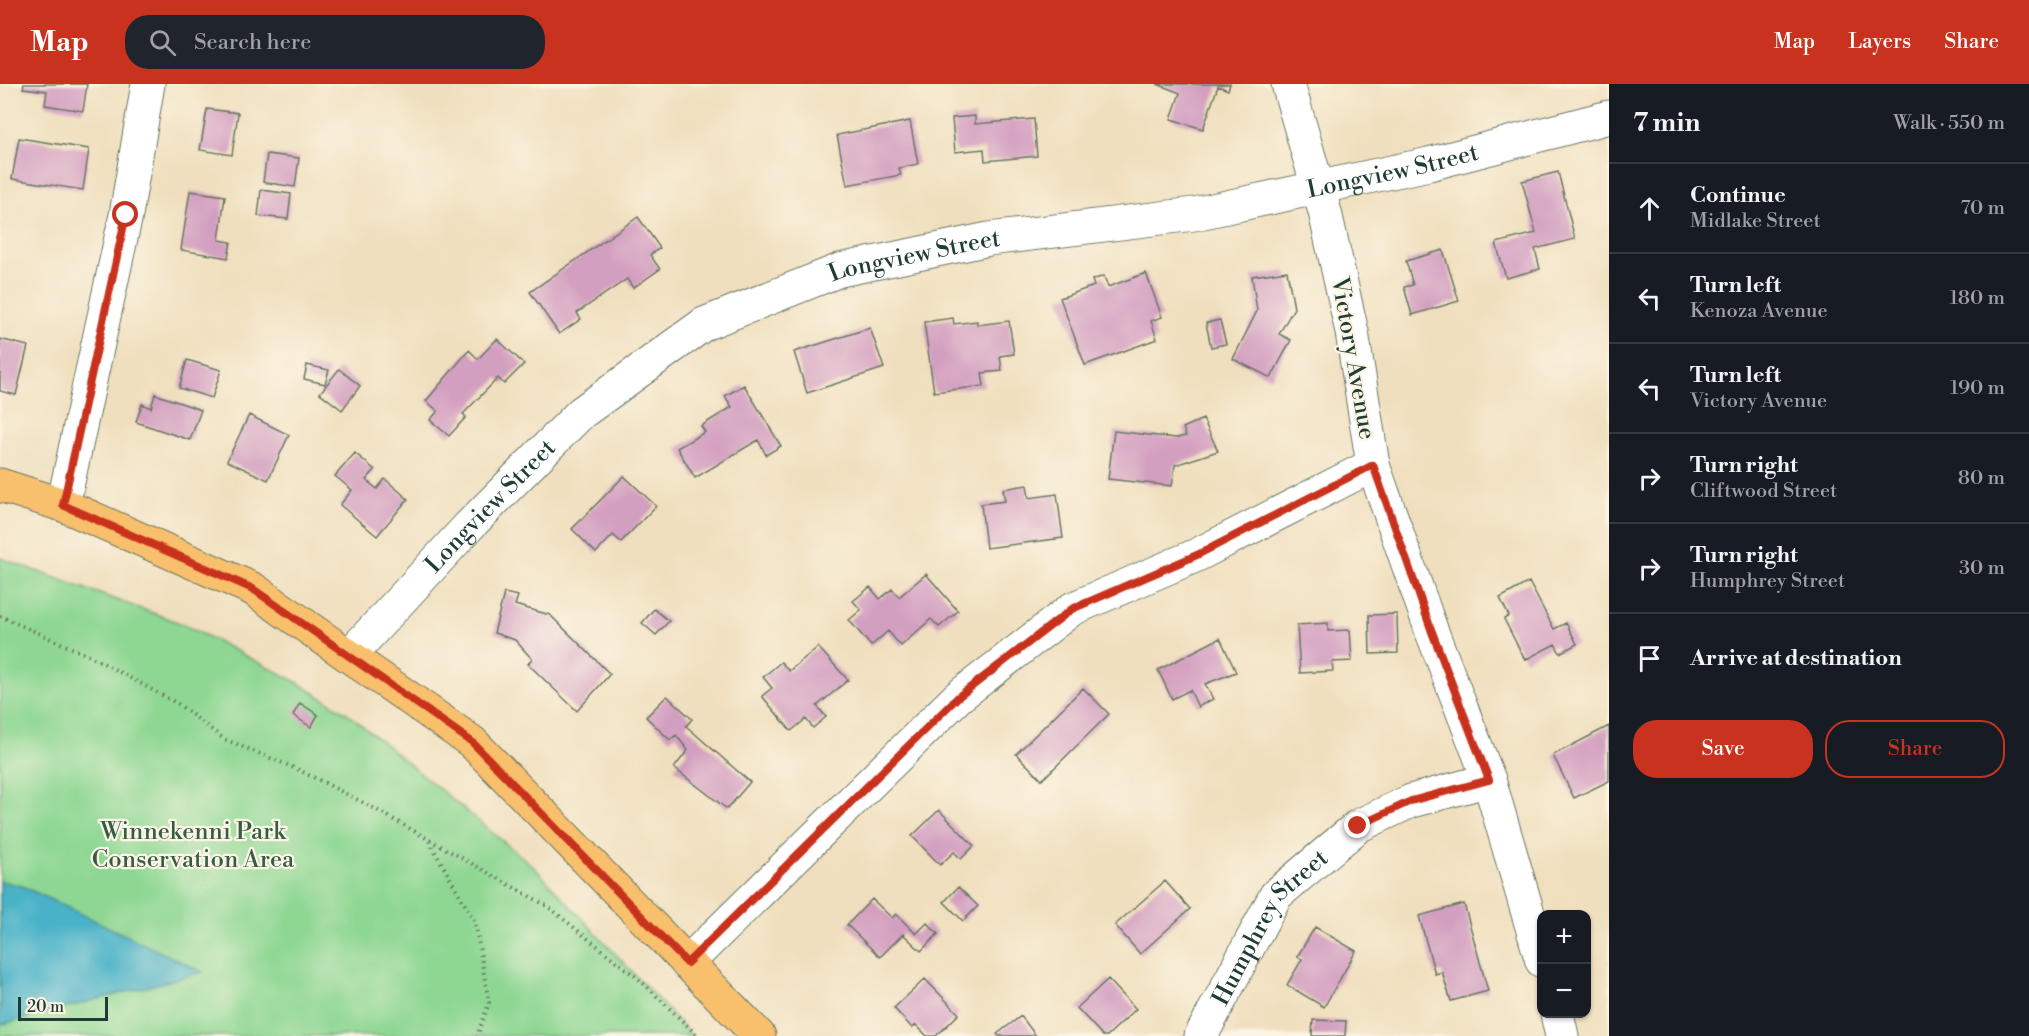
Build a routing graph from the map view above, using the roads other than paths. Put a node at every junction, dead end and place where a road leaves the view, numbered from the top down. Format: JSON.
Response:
{"nodes":[{"id":1,"x":148,"y":84,"type":"edge"},
{"id":2,"x":1288,"y":84,"type":"edge"},
{"id":3,"x":1609,"y":117,"type":"edge"},
{"id":4,"x":1318,"y":188,"type":"junction"},
{"id":5,"x":1373,"y":465,"type":"junction"},
{"id":6,"x":0,"y":485,"type":"edge"},
{"id":7,"x":63,"y":505,"type":"junction"},
{"id":8,"x":349,"y":656,"type":"junction"},
{"id":9,"x":1489,"y":780,"type":"junction"},
{"id":10,"x":1537,"y":944,"type":"edge"},
{"id":11,"x":687,"y":963,"type":"junction"},
{"id":12,"x":1558,"y":1018,"type":"edge"},
{"id":13,"x":759,"y":1036,"type":"edge"},
{"id":14,"x":1201,"y":1036,"type":"edge"},
{"id":15,"x":1563,"y":1036,"type":"edge"}],
"edges":[{"from":1,"to":7,"type":"street"},
{"from":2,"to":4,"type":"street","name":"Victory Avenue"},
{"from":3,"to":4,"type":"street","name":"Longview Street"},
{"from":4,"to":5,"type":"street","name":"Victory Avenue"},
{"from":4,"to":8,"type":"street","name":"Longview Street"},
{"from":5,"to":9,"type":"street"},
{"from":5,"to":11,"type":"street","name":"Victory Avenue"},
{"from":6,"to":7,"type":"main road"},
{"from":7,"to":8,"type":"main road"},
{"from":8,"to":11,"type":"main road"},
{"from":9,"to":10,"type":"street"},
{"from":9,"to":14,"type":"street","name":"Humphrey Street"},
{"from":11,"to":13,"type":"main road"},
{"from":12,"to":15,"type":"street"}]}
